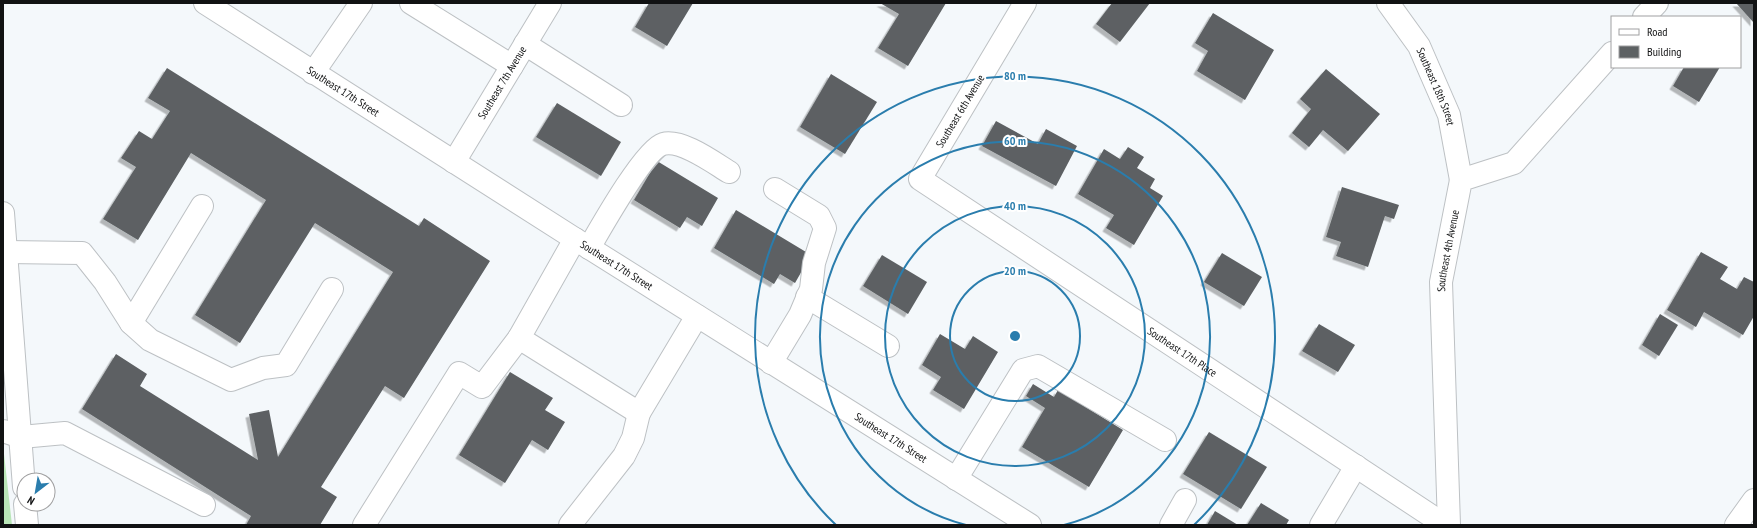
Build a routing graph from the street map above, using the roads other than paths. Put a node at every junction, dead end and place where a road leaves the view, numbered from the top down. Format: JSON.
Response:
{"nodes":[{"id":1,"x":205,"y":3,"type":"edge"},
{"id":2,"x":361,"y":3,"type":"edge"},
{"id":3,"x":411,"y":3,"type":"edge"},
{"id":4,"x":550,"y":3,"type":"edge"},
{"id":5,"x":1025,"y":3,"type":"edge"},
{"id":6,"x":1388,"y":3,"type":"edge"},
{"id":7,"x":1657,"y":3,"type":"edge"},
{"id":8,"x":1645,"y":16,"type":"edge"},
{"id":9,"x":525,"y":44,"type":"junction"},
{"id":10,"x":1611,"y":54,"type":"edge"},
{"id":11,"x":512,"y":66,"type":"junction"},
{"id":12,"x":314,"y":73,"type":"junction"},
{"id":13,"x":621,"y":105,"type":"dead end"},
{"id":14,"x":454,"y":162,"type":"junction"},
{"id":15,"x":729,"y":172,"type":"dead end"},
{"id":16,"x":920,"y":179,"type":"joint"},
{"id":17,"x":1461,"y":180,"type":"junction"},
{"id":18,"x":775,"y":188,"type":"dead end"},
{"id":19,"x":202,"y":206,"type":"dead end"},
{"id":20,"x":3,"y":213,"type":"edge"},
{"id":21,"x":582,"y":243,"type":"junction"},
{"id":22,"x":6,"y":252,"type":"junction"},
{"id":23,"x":332,"y":289,"type":"dead end"},
{"id":24,"x":807,"y":297,"type":"junction"},
{"id":25,"x":697,"y":316,"type":"junction"},
{"id":26,"x":131,"y":323,"type":"junction"},
{"id":27,"x":519,"y":338,"type":"junction"},
{"id":28,"x":888,"y":346,"type":"dead end"},
{"id":29,"x":771,"y":363,"type":"junction"},
{"id":30,"x":639,"y":413,"type":"junction"},
{"id":31,"x":12,"y":434,"type":"edge"},
{"id":32,"x":1165,"y":440,"type":"dead end"},
{"id":33,"x":1356,"y":466,"type":"junction"},
{"id":34,"x":21,"y":472,"type":"edge"},
{"id":35,"x":956,"y":479,"type":"junction"},
{"id":36,"x":1185,"y":500,"type":"dead end"},
{"id":37,"x":1754,"y":500,"type":"edge"},
{"id":38,"x":204,"y":505,"type":"dead end"},
{"id":39,"x":364,"y":525,"type":"edge"},
{"id":40,"x":570,"y":525,"type":"edge"},
{"id":41,"x":1030,"y":525,"type":"edge"},
{"id":42,"x":1171,"y":525,"type":"edge"},
{"id":43,"x":1321,"y":525,"type":"edge"},
{"id":44,"x":1445,"y":525,"type":"edge"},
{"id":45,"x":1449,"y":525,"type":"edge"},
{"id":46,"x":1736,"y":525,"type":"edge"}],
"edges":[{"from":1,"to":12,"type":"street","name":"Southeast 17th Street"},
{"from":2,"to":12,"type":"street"},
{"from":3,"to":11,"type":"street"},
{"from":4,"to":9,"type":"street","name":"Southeast 7th Avenue"},
{"from":5,"to":16,"type":"street","name":"Southeast 6th Avenue"},
{"from":6,"to":17,"type":"street","name":"Southeast 18th Street"},
{"from":7,"to":8,"type":"street"},
{"from":9,"to":11,"type":"street","name":"Southeast 7th Avenue"},
{"from":9,"to":13,"type":"street"},
{"from":10,"to":17,"type":"street"},
{"from":11,"to":14,"type":"street","name":"Southeast 7th Avenue"},
{"from":12,"to":14,"type":"street","name":"Southeast 17th Street"},
{"from":14,"to":21,"type":"street","name":"Southeast 17th Street"},
{"from":15,"to":21,"type":"street"},
{"from":16,"to":33,"type":"street","name":"Southeast 17th Place"},
{"from":17,"to":45,"type":"street","name":"Southeast 4th Avenue"},
{"from":18,"to":24,"type":"street"},
{"from":19,"to":26,"type":"street"},
{"from":20,"to":22,"type":"street"},
{"from":21,"to":25,"type":"street","name":"Southeast 17th Street"},
{"from":21,"to":27,"type":"street"},
{"from":22,"to":26,"type":"street"},
{"from":22,"to":31,"type":"street"},
{"from":23,"to":26,"type":"street"},
{"from":24,"to":28,"type":"street"},
{"from":24,"to":29,"type":"street"},
{"from":25,"to":29,"type":"street","name":"Southeast 17th Street"},
{"from":25,"to":30,"type":"street"},
{"from":27,"to":30,"type":"street"},
{"from":27,"to":39,"type":"street"},
{"from":29,"to":35,"type":"street","name":"Southeast 17th Street"},
{"from":30,"to":40,"type":"street"},
{"from":31,"to":34,"type":"street"},
{"from":31,"to":38,"type":"street"},
{"from":32,"to":35,"type":"street"},
{"from":33,"to":43,"type":"street"},
{"from":33,"to":44,"type":"street","name":"Southeast 17th Place"},
{"from":35,"to":41,"type":"street","name":"Southeast 17th Street"},
{"from":36,"to":42,"type":"street"},
{"from":37,"to":46,"type":"street"}]}
